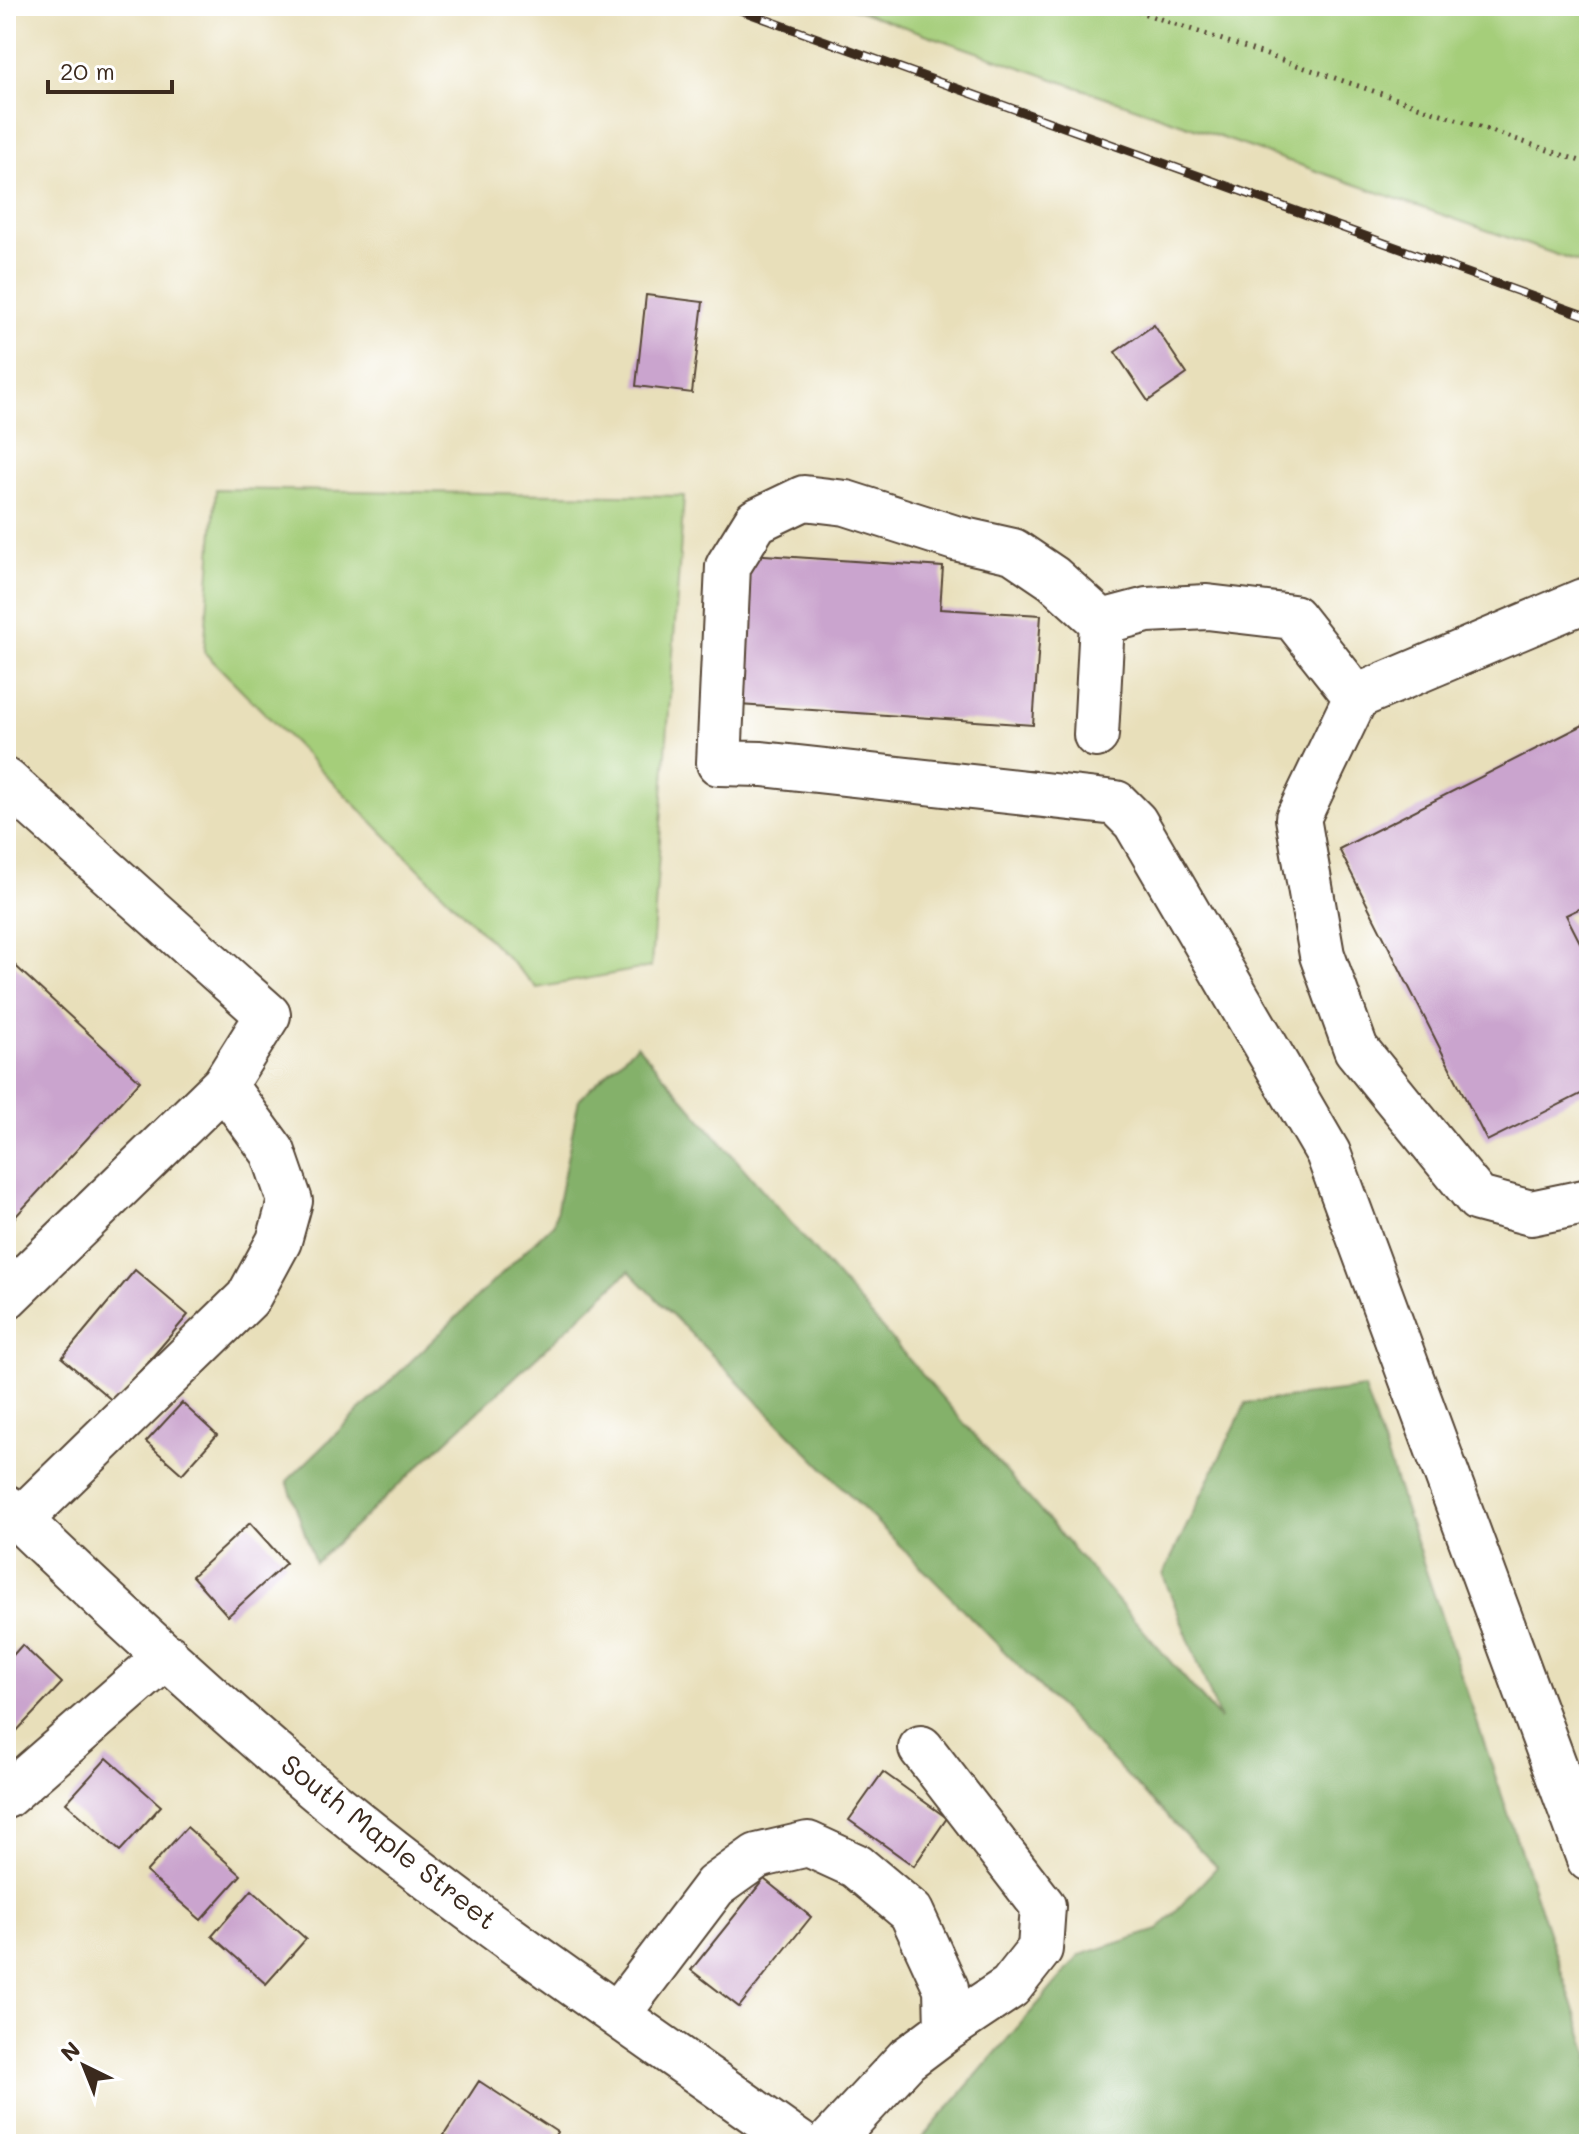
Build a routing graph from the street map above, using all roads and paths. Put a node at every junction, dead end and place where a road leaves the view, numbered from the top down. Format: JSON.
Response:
{"nodes":[{"id":1,"x":1122,"y":6,"type":"edge"},
{"id":2,"x":1589,"y":164,"type":"edge"},
{"id":3,"x":1589,"y":606,"type":"edge"},
{"id":4,"x":1102,"y":622,"type":"junction"},
{"id":5,"x":1356,"y":697,"type":"junction"},
{"id":6,"x":1096,"y":735,"type":"dead end"},
{"id":7,"x":14,"y":803,"type":"edge"},
{"id":8,"x":224,"y":1085,"type":"junction"},
{"id":9,"x":1589,"y":1201,"type":"edge"},
{"id":10,"x":6,"y":1297,"type":"edge"},
{"id":11,"x":13,"y":1513,"type":"edge"},
{"id":12,"x":167,"y":1656,"type":"junction"},
{"id":13,"x":921,"y":1748,"type":"dead end"},
{"id":14,"x":6,"y":1796,"type":"edge"},
{"id":15,"x":1589,"y":1859,"type":"edge"},
{"id":16,"x":618,"y":2014,"type":"junction"},
{"id":17,"x":947,"y":2029,"type":"junction"},
{"id":18,"x":800,"y":2144,"type":"edge"},
{"id":19,"x":828,"y":2144,"type":"edge"}],
"edges":[{"from":1,"to":2,"type":"path"},
{"from":3,"to":5,"type":"street"},
{"from":4,"to":5,"type":"street"},
{"from":4,"to":6,"type":"street"},
{"from":4,"to":15,"type":"street"},
{"from":5,"to":9,"type":"street"},
{"from":7,"to":8,"type":"street"},
{"from":8,"to":10,"type":"street"},
{"from":8,"to":11,"type":"street"},
{"from":11,"to":12,"type":"street","name":"South Maple Street"},
{"from":12,"to":14,"type":"street"},
{"from":12,"to":16,"type":"street","name":"South Maple Street"},
{"from":13,"to":17,"type":"street"},
{"from":16,"to":17,"type":"street"},
{"from":16,"to":18,"type":"street","name":"South Maple Street"},
{"from":17,"to":19,"type":"street"}]}
